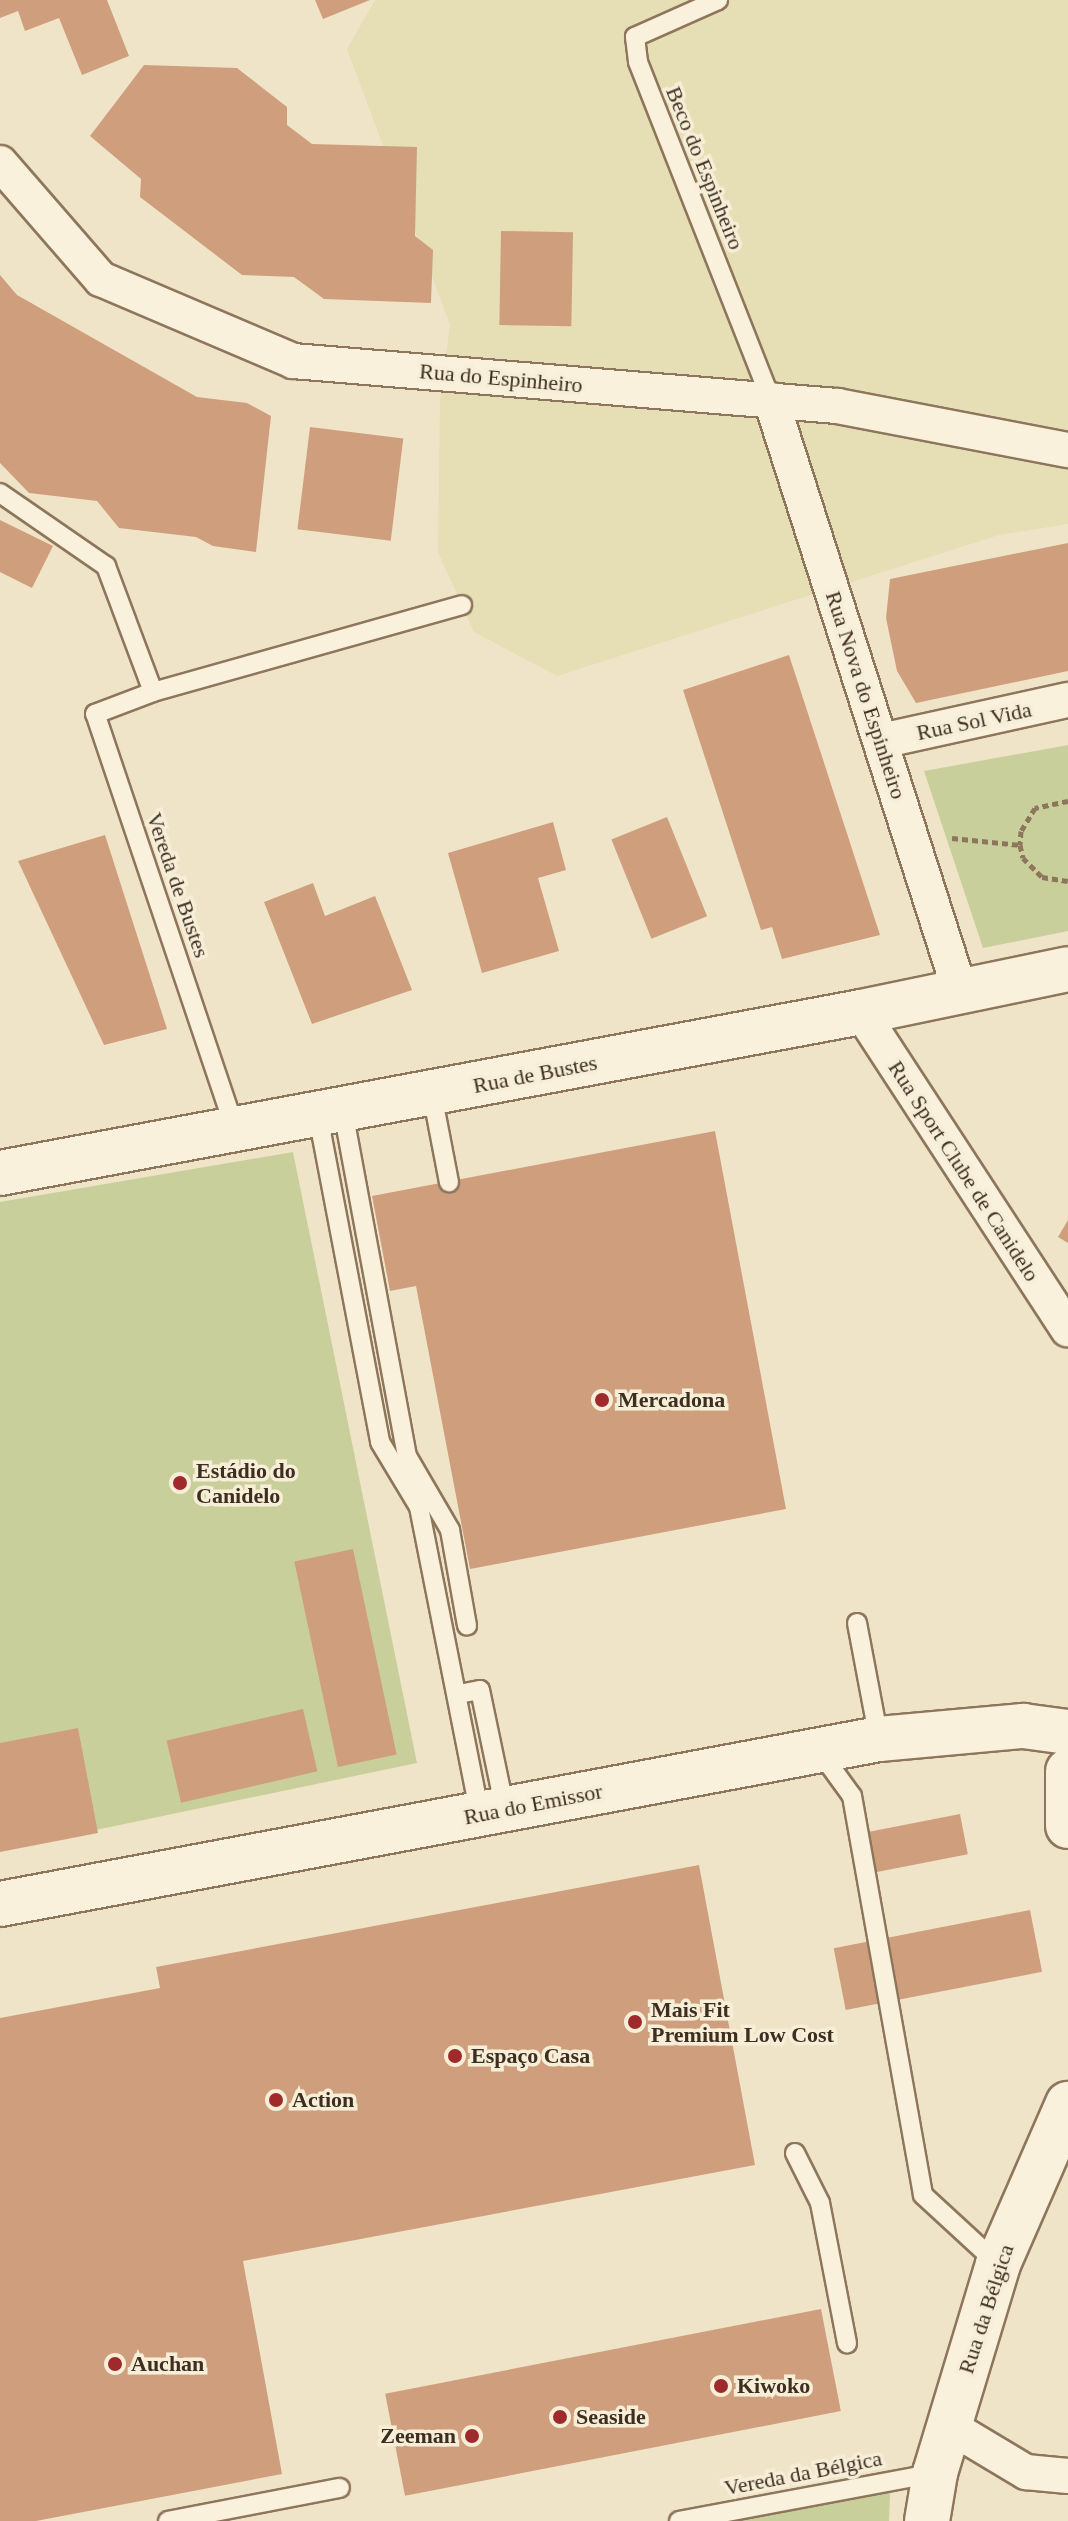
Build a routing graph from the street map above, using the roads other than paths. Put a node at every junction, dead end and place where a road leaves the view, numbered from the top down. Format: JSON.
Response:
{"nodes":[{"id":1,"x":718,"y":0,"type":"edge"},
{"id":2,"x":0,"y":163,"type":"edge"},
{"id":3,"x":14,"y":199,"type":"edge"},
{"id":4,"x":771,"y":400,"type":"junction"},
{"id":5,"x":1068,"y":450,"type":"edge"},
{"id":6,"x":0,"y":493,"type":"edge"},
{"id":7,"x":462,"y":605,"type":"dead end"},
{"id":8,"x":153,"y":692,"type":"junction"},
{"id":9,"x":1068,"y":700,"type":"edge"},
{"id":10,"x":881,"y":741,"type":"junction"},
{"id":11,"x":1068,"y":969,"type":"edge"},
{"id":12,"x":960,"y":991,"type":"junction"},
{"id":13,"x":861,"y":1012,"type":"junction"},
{"id":14,"x":432,"y":1094,"type":"junction"},
{"id":15,"x":331,"y":1113,"type":"junction"},
{"id":16,"x":236,"y":1130,"type":"junction"},
{"id":17,"x":0,"y":1173,"type":"edge"},
{"id":18,"x":449,"y":1182,"type":"dead end"},
{"id":19,"x":1068,"y":1330,"type":"edge"},
{"id":20,"x":857,"y":1623,"type":"dead end"},
{"id":21,"x":467,"y":1625,"type":"dead end"},
{"id":22,"x":459,"y":1694,"type":"junction"},
{"id":23,"x":1068,"y":1732,"type":"edge"},
{"id":24,"x":879,"y":1739,"type":"junction"},
{"id":25,"x":819,"y":1750,"type":"junction"},
{"id":26,"x":1068,"y":1771,"type":"edge"},
{"id":27,"x":492,"y":1813,"type":"junction"},
{"id":28,"x":1068,"y":1826,"type":"edge"},
{"id":29,"x":0,"y":1904,"type":"edge"},
{"id":30,"x":1068,"y":2104,"type":"edge"},
{"id":31,"x":795,"y":2153,"type":"dead end"},
{"id":32,"x":998,"y":2264,"type":"junction"},
{"id":33,"x":847,"y":2343,"type":"dead end"},
{"id":34,"x":949,"y":2426,"type":"junction"},
{"id":35,"x":935,"y":2473,"type":"junction"},
{"id":36,"x":1068,"y":2476,"type":"edge"},
{"id":37,"x":340,"y":2488,"type":"dead end"},
{"id":38,"x":168,"y":2521,"type":"edge"},
{"id":39,"x":679,"y":2521,"type":"edge"},
{"id":40,"x":927,"y":2521,"type":"edge"}],
"edges":[{"from":1,"to":4,"type":"lane","name":"Beco do Espinheiro"},
{"from":2,"to":3,"type":"street","name":"Rua do Espinheiro"},
{"from":3,"to":4,"type":"street","name":"Rua do Espinheiro"},
{"from":4,"to":5,"type":"street","name":"Rua do Espinheiro"},
{"from":4,"to":10,"type":"street","name":"Rua Nova do Espinheiro"},
{"from":6,"to":8,"type":"lane"},
{"from":7,"to":8,"type":"lane"},
{"from":8,"to":16,"type":"lane","name":"Vereda de Bustes"},
{"from":9,"to":10,"type":"street","name":"Rua Sol Vida"},
{"from":10,"to":12,"type":"street","name":"Rua Nova do Espinheiro"},
{"from":11,"to":12,"type":"main road","name":"Rua de Bustes"},
{"from":12,"to":13,"type":"main road","name":"Rua de Bustes"},
{"from":13,"to":14,"type":"main road","name":"Rua de Bustes"},
{"from":13,"to":19,"type":"street","name":"Rua Sport Clube de Canidelo"},
{"from":14,"to":15,"type":"main road","name":"Rua de Bustes"},
{"from":14,"to":18,"type":"lane"},
{"from":15,"to":16,"type":"main road","name":"Rua de Bustes"},
{"from":15,"to":21,"type":"lane"},
{"from":15,"to":22,"type":"lane"},
{"from":16,"to":17,"type":"main road","name":"Rua de Bustes"},
{"from":20,"to":24,"type":"lane"},
{"from":22,"to":27,"type":"lane"},
{"from":22,"to":27,"type":"lane"},
{"from":23,"to":24,"type":"main road","name":"Rua do Emissor"},
{"from":24,"to":25,"type":"main road","name":"Rua do Emissor"},
{"from":25,"to":27,"type":"main road","name":"Rua do Emissor"},
{"from":25,"to":32,"type":"lane"},
{"from":26,"to":28,"type":"main road"},
{"from":27,"to":29,"type":"main road","name":"Rua do Emissor"},
{"from":30,"to":32,"type":"main road","name":"Rua da Bélgica"},
{"from":31,"to":33,"type":"lane"},
{"from":32,"to":34,"type":"main road","name":"Rua da Bélgica"},
{"from":34,"to":35,"type":"main road","name":"Rua da Bélgica"},
{"from":34,"to":36,"type":"street"},
{"from":35,"to":39,"type":"lane","name":"Vereda da Bélgica"},
{"from":35,"to":40,"type":"main road","name":"Rua da Bélgica"},
{"from":37,"to":38,"type":"lane"}]}
